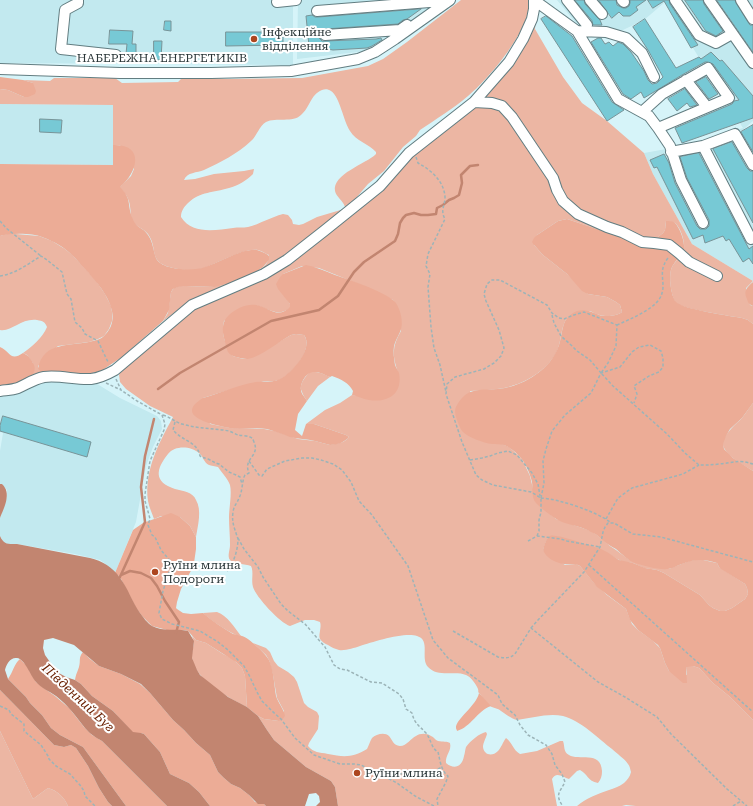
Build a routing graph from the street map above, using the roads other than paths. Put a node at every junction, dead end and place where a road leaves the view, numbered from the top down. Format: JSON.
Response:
{"nodes":[{"id":1,"x":78,"y":0,"type":"edge"},
{"id":2,"x":296,"y":0,"type":"edge"},
{"id":3,"x":445,"y":0,"type":"edge"},
{"id":4,"x":534,"y":0,"type":"edge"},
{"id":5,"x":566,"y":0,"type":"edge"},
{"id":6,"x":590,"y":0,"type":"edge"},
{"id":7,"x":675,"y":0,"type":"edge"},
{"id":8,"x":709,"y":0,"type":"edge"},
{"id":9,"x":741,"y":0,"type":"edge"},
{"id":10,"x":277,"y":2,"type":"dead end"},
{"id":11,"x":316,"y":11,"type":"dead end"},
{"id":12,"x":602,"y":14,"type":"dead end"},
{"id":13,"x":753,"y":19,"type":"edge"},
{"id":14,"x":587,"y":25,"type":"dead end"},
{"id":15,"x":577,"y":31,"type":"junction"},
{"id":16,"x":732,"y":34,"type":"junction"},
{"id":17,"x":325,"y":35,"type":"dead end"},
{"id":18,"x":116,"y":55,"type":"dead end"},
{"id":19,"x":753,"y":63,"type":"edge"},
{"id":20,"x":0,"y":69,"type":"edge"},
{"id":21,"x":654,"y":77,"type":"dead end"},
{"id":22,"x":686,"y":80,"type":"junction"},
{"id":23,"x":474,"y":102,"type":"junction"},
{"id":24,"x":707,"y":107,"type":"junction"},
{"id":25,"x":642,"y":112,"type":"junction"},
{"id":26,"x":658,"y":128,"type":"junction"},
{"id":27,"x":703,"y":146,"type":"junction"},
{"id":28,"x":671,"y":152,"type":"junction"},
{"id":29,"x":753,"y":166,"type":"edge"},
{"id":30,"x":703,"y":223,"type":"dead end"},
{"id":31,"x":751,"y":239,"type":"dead end"},
{"id":32,"x":717,"y":276,"type":"dead end"},
{"id":33,"x":0,"y":391,"type":"edge"}],
"edges":[{"from":1,"to":18,"type":"street"},
{"from":2,"to":10,"type":"street"},
{"from":3,"to":11,"type":"street"},
{"from":3,"to":17,"type":"street"},
{"from":3,"to":20,"type":"street","name":"НАБЕРЕЖНА ЕНЕРГЕТИКІВ"},
{"from":4,"to":15,"type":"street"},
{"from":4,"to":23,"type":"street"},
{"from":5,"to":14,"type":"street"},
{"from":6,"to":12,"type":"street"},
{"from":7,"to":16,"type":"street"},
{"from":8,"to":16,"type":"street"},
{"from":9,"to":13,"type":"street"},
{"from":15,"to":21,"type":"street"},
{"from":15,"to":25,"type":"street"},
{"from":16,"to":19,"type":"street"},
{"from":22,"to":24,"type":"street"},
{"from":22,"to":24,"type":"street"},
{"from":22,"to":25,"type":"street"},
{"from":23,"to":32,"type":"street"},
{"from":23,"to":33,"type":"street"},
{"from":24,"to":26,"type":"street"},
{"from":25,"to":26,"type":"street"},
{"from":26,"to":28,"type":"street"},
{"from":27,"to":28,"type":"street"},
{"from":27,"to":29,"type":"street"},
{"from":27,"to":31,"type":"street"},
{"from":28,"to":30,"type":"street"}]}
